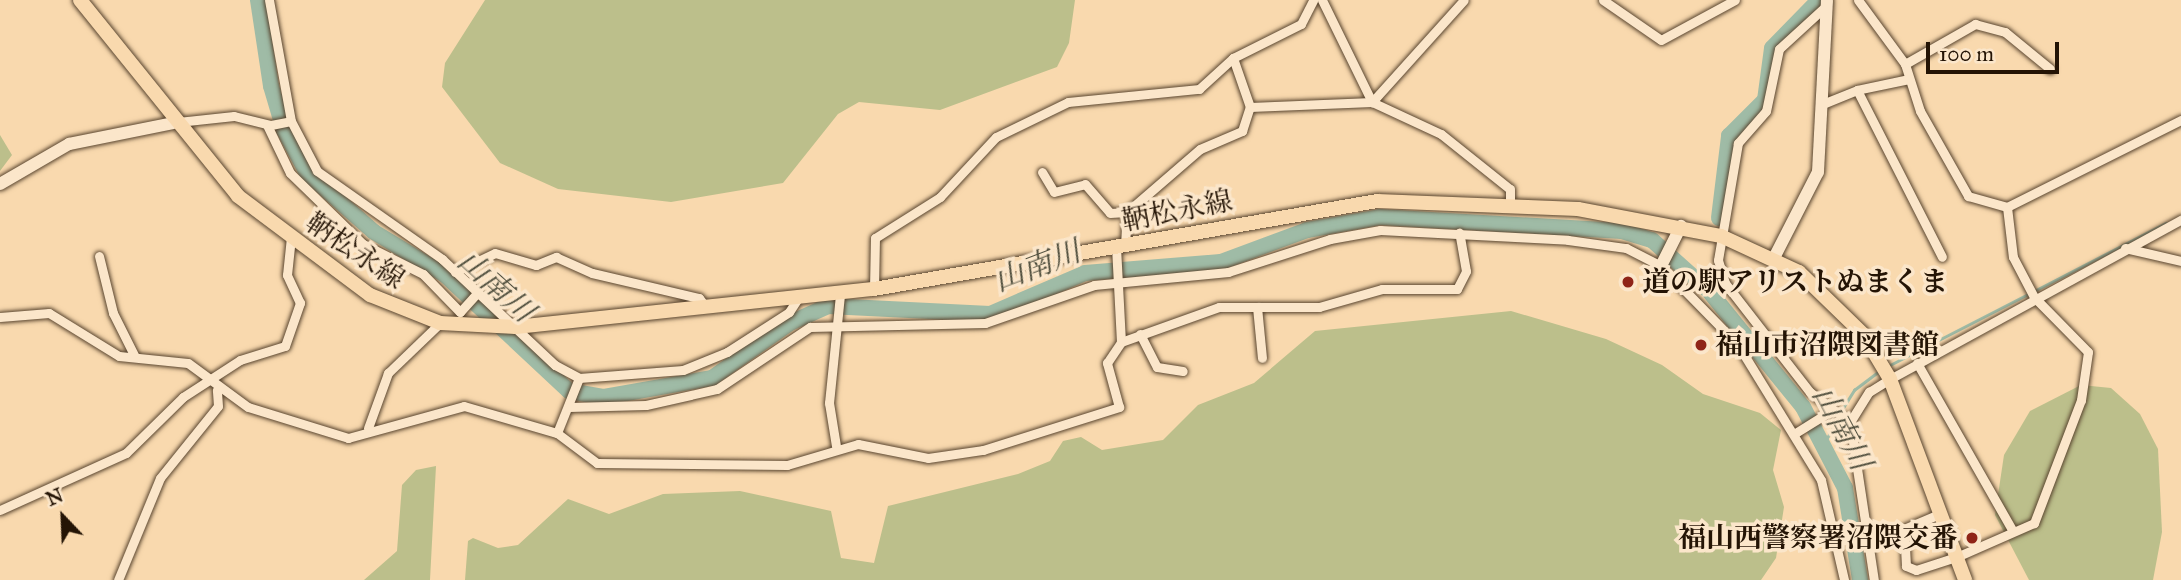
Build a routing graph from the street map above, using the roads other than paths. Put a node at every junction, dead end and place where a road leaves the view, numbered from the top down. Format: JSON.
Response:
{"nodes":[{"id":1,"x":80,"y":0,"type":"edge"},
{"id":2,"x":269,"y":0,"type":"edge"},
{"id":3,"x":1313,"y":0,"type":"edge"},
{"id":4,"x":1322,"y":0,"type":"edge"},
{"id":5,"x":1464,"y":0,"type":"edge"},
{"id":6,"x":1603,"y":0,"type":"edge"},
{"id":7,"x":1735,"y":0,"type":"edge"},
{"id":8,"x":1858,"y":0,"type":"edge"},
{"id":9,"x":1827,"y":3,"type":"edge"},
{"id":10,"x":1233,"y":58,"type":"junction"},
{"id":11,"x":1905,"y":64,"type":"junction"},
{"id":12,"x":2050,"y":69,"type":"dead end"},
{"id":13,"x":1909,"y":79,"type":"junction"},
{"id":14,"x":1857,"y":90,"type":"junction"},
{"id":15,"x":1372,"y":102,"type":"junction"},
{"id":16,"x":1825,"y":103,"type":"junction"},
{"id":17,"x":1251,"y":107,"type":"junction"},
{"id":18,"x":2181,"y":120,"type":"edge"},
{"id":19,"x":289,"y":121,"type":"junction"},
{"id":20,"x":173,"y":123,"type":"junction"},
{"id":21,"x":269,"y":125,"type":"junction"},
{"id":22,"x":1042,"y":172,"type":"dead end"},
{"id":23,"x":0,"y":184,"type":"edge"},
{"id":24,"x":1510,"y":204,"type":"junction"},
{"id":25,"x":2007,"y":207,"type":"junction"},
{"id":26,"x":1127,"y":212,"type":"junction"},
{"id":27,"x":2181,"y":220,"type":"edge"},
{"id":28,"x":1681,"y":226,"type":"junction"},
{"id":29,"x":1458,"y":233,"type":"junction"},
{"id":30,"x":1721,"y":236,"type":"junction"},
{"id":31,"x":291,"y":237,"type":"junction"},
{"id":32,"x":2125,"y":248,"type":"junction"},
{"id":33,"x":1119,"y":251,"type":"junction"},
{"id":34,"x":99,"y":256,"type":"dead end"},
{"id":35,"x":1775,"y":256,"type":"junction"},
{"id":36,"x":1942,"y":257,"type":"dead end"},
{"id":37,"x":2181,"y":261,"type":"edge"},
{"id":38,"x":1662,"y":263,"type":"junction"},
{"id":39,"x":456,"y":272,"type":"junction"},
{"id":40,"x":1120,"y":277,"type":"junction"},
{"id":41,"x":874,"y":289,"type":"junction"},
{"id":42,"x":477,"y":294,"type":"junction"},
{"id":43,"x":2033,"y":294,"type":"junction"},
{"id":44,"x":840,"y":297,"type":"junction"},
{"id":45,"x":798,"y":298,"type":"junction"},
{"id":46,"x":706,"y":307,"type":"junction"},
{"id":47,"x":1257,"y":307,"type":"junction"},
{"id":48,"x":0,"y":317,"type":"edge"},
{"id":49,"x":840,"y":322,"type":"junction"},
{"id":50,"x":440,"y":323,"type":"junction"},
{"id":51,"x":513,"y":326,"type":"junction"},
{"id":52,"x":1140,"y":334,"type":"junction"},
{"id":53,"x":1121,"y":342,"type":"junction"},
{"id":54,"x":134,"y":355,"type":"junction"},
{"id":55,"x":1262,"y":358,"type":"dead end"},
{"id":56,"x":1917,"y":363,"type":"junction"},
{"id":57,"x":1183,"y":371,"type":"dead end"},
{"id":58,"x":1886,"y":372,"type":"junction"},
{"id":59,"x":579,"y":381,"type":"junction"},
{"id":60,"x":210,"y":382,"type":"junction"},
{"id":61,"x":217,"y":390,"type":"junction"},
{"id":62,"x":570,"y":405,"type":"junction"},
{"id":63,"x":1836,"y":416,"type":"junction"},
{"id":64,"x":368,"y":428,"type":"junction"},
{"id":65,"x":1799,"y":430,"type":"junction"},
{"id":66,"x":556,"y":433,"type":"junction"},
{"id":67,"x":836,"y":446,"type":"junction"},
{"id":68,"x":0,"y":510,"type":"edge"},
{"id":69,"x":1940,"y":514,"type":"junction"},
{"id":70,"x":2013,"y":531,"type":"junction"},
{"id":71,"x":1956,"y":556,"type":"junction"},
{"id":72,"x":118,"y":580,"type":"edge"},
{"id":73,"x":1844,"y":580,"type":"edge"},
{"id":74,"x":1874,"y":580,"type":"edge"},
{"id":75,"x":1965,"y":580,"type":"edge"}],
"edges":[{"from":1,"to":20,"type":"main road","name":"鞆松永線"},
{"from":2,"to":19,"type":"street"},
{"from":3,"to":10,"type":"street"},
{"from":4,"to":15,"type":"street"},
{"from":5,"to":15,"type":"street"},
{"from":6,"to":7,"type":"street"},
{"from":8,"to":11,"type":"street"},
{"from":9,"to":16,"type":"street"},
{"from":9,"to":30,"type":"street"},
{"from":10,"to":17,"type":"street"},
{"from":10,"to":41,"type":"street"},
{"from":11,"to":12,"type":"street"},
{"from":11,"to":13,"type":"street"},
{"from":13,"to":14,"type":"street"},
{"from":13,"to":25,"type":"street"},
{"from":14,"to":16,"type":"street"},
{"from":14,"to":36,"type":"street"},
{"from":15,"to":17,"type":"street"},
{"from":15,"to":24,"type":"street"},
{"from":16,"to":35,"type":"street"},
{"from":17,"to":26,"type":"street"},
{"from":18,"to":25,"type":"street"},
{"from":19,"to":21,"type":"street"},
{"from":19,"to":39,"type":"street"},
{"from":20,"to":21,"type":"street"},
{"from":20,"to":23,"type":"street"},
{"from":20,"to":31,"type":"main road","name":"鞆松永線"},
{"from":21,"to":42,"type":"street"},
{"from":22,"to":26,"type":"street"},
{"from":24,"to":28,"type":"main road","name":"鞆松永線"},
{"from":24,"to":33,"type":"main road","name":"鞆松永線"},
{"from":25,"to":43,"type":"street"},
{"from":26,"to":33,"type":"street"},
{"from":27,"to":32,"type":"street"},
{"from":28,"to":30,"type":"main road","name":"鞆松永線"},
{"from":28,"to":38,"type":"street"},
{"from":29,"to":38,"type":"street"},
{"from":29,"to":40,"type":"street"},
{"from":29,"to":47,"type":"street"},
{"from":30,"to":35,"type":"main road","name":"鞆松永線"},
{"from":30,"to":63,"type":"street"},
{"from":31,"to":50,"type":"main road","name":"鞆松永線"},
{"from":31,"to":60,"type":"street"},
{"from":32,"to":37,"type":"street"},
{"from":32,"to":43,"type":"street"},
{"from":33,"to":40,"type":"street"},
{"from":33,"to":41,"type":"main road","name":"鞆松永線"},
{"from":34,"to":54,"type":"street"},
{"from":35,"to":58,"type":"main road","name":"鞆松永線"},
{"from":38,"to":65,"type":"street"},
{"from":39,"to":42,"type":"street"},
{"from":39,"to":46,"type":"street"},
{"from":40,"to":49,"type":"street"},
{"from":40,"to":53,"type":"street"},
{"from":41,"to":44,"type":"main road","name":"鞆松永線"},
{"from":42,"to":51,"type":"street"},
{"from":43,"to":56,"type":"street"},
{"from":43,"to":70,"type":"street"},
{"from":44,"to":45,"type":"main road","name":"鞆松永線"},
{"from":44,"to":49,"type":"street"},
{"from":45,"to":46,"type":"main road","name":"鞆松永線"},
{"from":45,"to":59,"type":"street"},
{"from":46,"to":51,"type":"main road","name":"鞆松永線"},
{"from":47,"to":52,"type":"street"},
{"from":47,"to":55,"type":"street"},
{"from":48,"to":54,"type":"street"},
{"from":49,"to":62,"type":"street"},
{"from":49,"to":67,"type":"street"},
{"from":50,"to":51,"type":"main road","name":"鞆松永線"},
{"from":50,"to":64,"type":"street"},
{"from":51,"to":59,"type":"street"},
{"from":52,"to":53,"type":"street"},
{"from":52,"to":57,"type":"street"},
{"from":53,"to":67,"type":"street"},
{"from":54,"to":60,"type":"street"},
{"from":56,"to":58,"type":"street"},
{"from":56,"to":70,"type":"street"},
{"from":58,"to":63,"type":"street"},
{"from":58,"to":69,"type":"main road","name":"鞆松永線"},
{"from":59,"to":62,"type":"street"},
{"from":60,"to":61,"type":"street"},
{"from":60,"to":68,"type":"street"},
{"from":61,"to":64,"type":"street"},
{"from":61,"to":72,"type":"street"},
{"from":62,"to":66,"type":"street"},
{"from":63,"to":65,"type":"street"},
{"from":63,"to":74,"type":"street"},
{"from":64,"to":66,"type":"street"},
{"from":65,"to":73,"type":"street"},
{"from":66,"to":67,"type":"street"},
{"from":69,"to":71,"type":"main road","name":"鞆松永線"},
{"from":69,"to":71,"type":"street"},
{"from":70,"to":71,"type":"street"},
{"from":71,"to":75,"type":"main road","name":"鞆松永線"}]}
